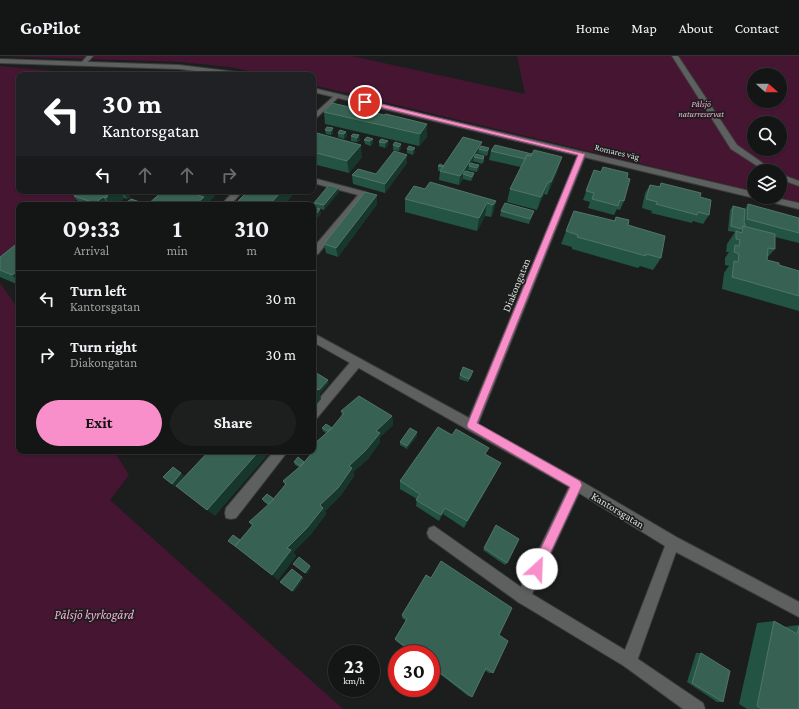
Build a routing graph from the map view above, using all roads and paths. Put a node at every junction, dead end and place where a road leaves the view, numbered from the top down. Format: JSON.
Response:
{"nodes":[{"id":1,"x":90,"y":56,"type":"edge"},
{"id":2,"x":675,"y":56,"type":"edge"},
{"id":3,"x":0,"y":61,"type":"edge"},
{"id":4,"x":84,"y":63,"type":"junction"},
{"id":5,"x":220,"y":72,"type":"edge"},
{"id":6,"x":316,"y":91,"type":"edge"},
{"id":7,"x":338,"y":95,"type":"junction"},
{"id":8,"x":316,"y":116,"type":"edge"},
{"id":9,"x":582,"y":154,"type":"junction"},
{"id":10,"x":760,"y":164,"type":"edge"},
{"id":11,"x":787,"y":179,"type":"edge"},
{"id":12,"x":316,"y":181,"type":"edge"},
{"id":13,"x":799,"y":184,"type":"edge"},
{"id":14,"x":747,"y":193,"type":"edge"},
{"id":15,"x":236,"y":194,"type":"edge"},
{"id":16,"x":228,"y":202,"type":"edge"},
{"id":17,"x":787,"y":203,"type":"edge"},
{"id":18,"x":799,"y":206,"type":"edge"},
{"id":19,"x":316,"y":251,"type":"edge"},
{"id":20,"x":316,"y":339,"type":"edge"},
{"id":21,"x":356,"y":362,"type":"junction"},
{"id":22,"x":316,"y":410,"type":"edge"},
{"id":23,"x":472,"y":425,"type":"junction"},
{"id":24,"x":280,"y":454,"type":"edge"},
{"id":25,"x":577,"y":485,"type":"junction"},
{"id":26,"x":231,"y":513,"type":"dead end"},
{"id":27,"x":434,"y":533,"type":"dead end"},
{"id":28,"x":673,"y":543,"type":"junction"},
{"id":29,"x":523,"y":597,"type":"junction"},
{"id":30,"x":799,"y":610,"type":"edge"},
{"id":31,"x":628,"y":661,"type":"junction"},
{"id":32,"x":697,"y":709,"type":"edge"}],
"edges":[{"from":1,"to":4,"type":"street"},
{"from":2,"to":10,"type":"street"},
{"from":3,"to":4,"type":"street"},
{"from":4,"to":5,"type":"street"},
{"from":6,"to":7,"type":"street","name":"Romares väg"},
{"from":7,"to":8,"type":"street"},
{"from":7,"to":9,"type":"street","name":"Romares väg"},
{"from":9,"to":14,"type":"street","name":"Romares väg"},
{"from":9,"to":23,"type":"street","name":"Diakongatan"},
{"from":11,"to":13,"type":"street"},
{"from":12,"to":19,"type":"street"},
{"from":15,"to":16,"type":"street"},
{"from":17,"to":18,"type":"street"},
{"from":20,"to":21,"type":"street","name":"Kantorsgatan"},
{"from":21,"to":22,"type":"street"},
{"from":21,"to":23,"type":"street","name":"Kantorsgatan"},
{"from":23,"to":25,"type":"street","name":"Kantorsgatan"},
{"from":24,"to":26,"type":"street"},
{"from":25,"to":28,"type":"street","name":"Kantorsgatan"},
{"from":25,"to":29,"type":"street"},
{"from":27,"to":29,"type":"street"},
{"from":28,"to":30,"type":"street","name":"Kantorsgatan"},
{"from":28,"to":31,"type":"street"},
{"from":29,"to":31,"type":"street"},
{"from":31,"to":32,"type":"street"}]}
